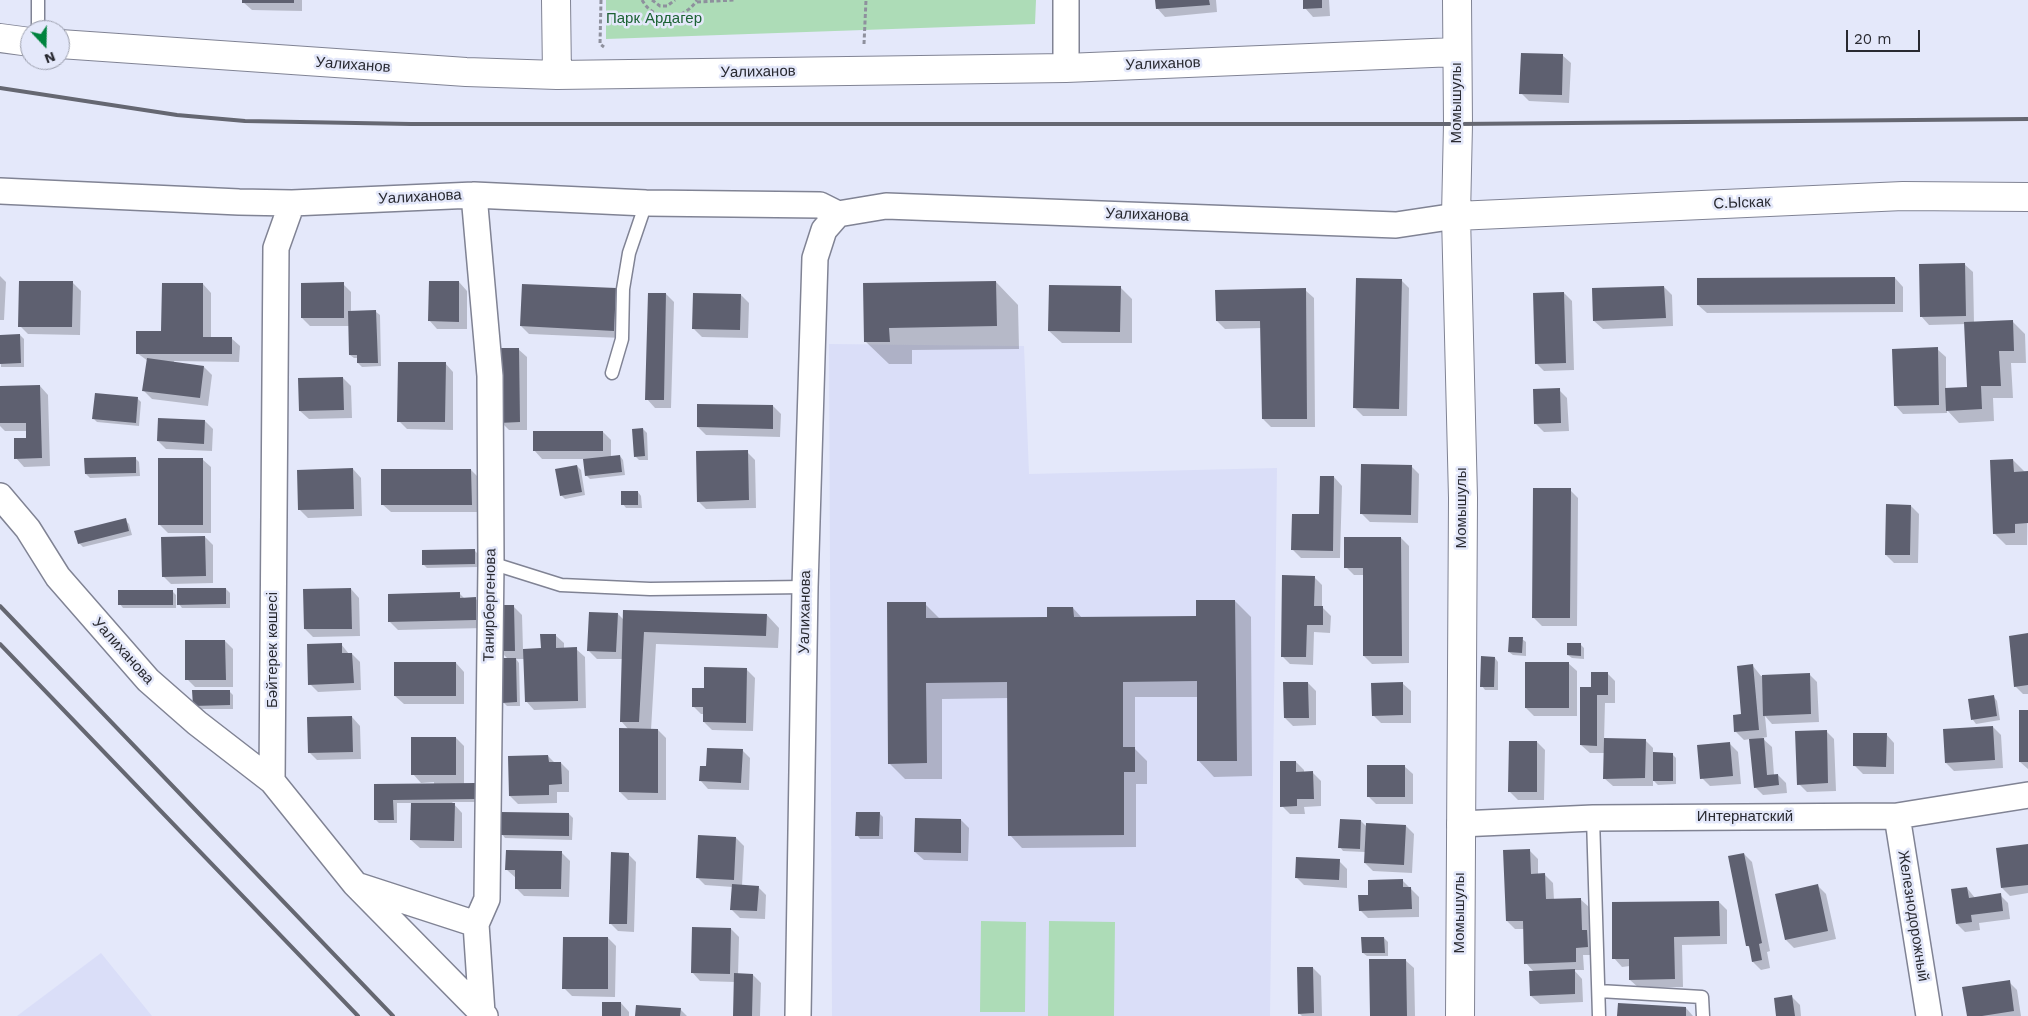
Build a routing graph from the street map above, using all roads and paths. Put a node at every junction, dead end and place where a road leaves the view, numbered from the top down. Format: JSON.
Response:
{"nodes":[{"id":1,"x":38,"y":0,"type":"edge"},
{"id":2,"x":556,"y":0,"type":"edge"},
{"id":3,"x":642,"y":0,"type":"edge"},
{"id":4,"x":652,"y":0,"type":"edge"},
{"id":5,"x":675,"y":0,"type":"edge"},
{"id":6,"x":734,"y":0,"type":"edge"},
{"id":7,"x":866,"y":0,"type":"edge"},
{"id":8,"x":1066,"y":0,"type":"edge"},
{"id":9,"x":1457,"y":0,"type":"edge"},
{"id":10,"x":697,"y":1,"type":"edge"},
{"id":11,"x":38,"y":20,"type":"edge"},
{"id":12,"x":0,"y":38,"type":"edge"},
{"id":13,"x":20,"y":41,"type":"edge"},
{"id":14,"x":70,"y":45,"type":"edge"},
{"id":15,"x":863,"y":49,"type":"dead end"},
{"id":16,"x":1456,"y":52,"type":"junction"},
{"id":17,"x":1066,"y":68,"type":"junction"},
{"id":18,"x":556,"y":75,"type":"junction"},
{"id":19,"x":0,"y":191,"type":"edge"},
{"id":20,"x":474,"y":195,"type":"junction"},
{"id":21,"x":2028,"y":197,"type":"edge"},
{"id":22,"x":292,"y":203,"type":"junction"},
{"id":23,"x":646,"y":203,"type":"junction"},
{"id":24,"x":838,"y":214,"type":"junction"},
{"id":25,"x":1456,"y":216,"type":"junction"},
{"id":26,"x":612,"y":373,"type":"dead end"},
{"id":27,"x":0,"y":496,"type":"edge"},
{"id":28,"x":491,"y":563,"type":"junction"},
{"id":29,"x":805,"y":587,"type":"junction"},
{"id":30,"x":272,"y":781,"type":"junction"},
{"id":31,"x":2028,"y":795,"type":"edge"},
{"id":32,"x":1897,"y":816,"type":"junction"},
{"id":33,"x":1592,"y":818,"type":"junction"},
{"id":34,"x":1460,"y":824,"type":"junction"},
{"id":35,"x":355,"y":884,"type":"junction"},
{"id":36,"x":476,"y":924,"type":"junction"},
{"id":37,"x":1599,"y":991,"type":"junction"},
{"id":38,"x":484,"y":1014,"type":"edge"},
{"id":39,"x":798,"y":1016,"type":"edge"},
{"id":40,"x":1460,"y":1016,"type":"edge"},
{"id":41,"x":1599,"y":1016,"type":"edge"},
{"id":42,"x":1703,"y":1016,"type":"edge"},
{"id":43,"x":1929,"y":1016,"type":"edge"}],
"edges":[{"from":1,"to":11,"type":"lane"},
{"from":2,"to":18,"type":"street"},
{"from":3,"to":10,"type":"path"},
{"from":4,"to":5,"type":"path"},
{"from":6,"to":10,"type":"path"},
{"from":7,"to":15,"type":"path"},
{"from":8,"to":17,"type":"street"},
{"from":9,"to":16,"type":"street","name":"Момышулы"},
{"from":12,"to":13,"type":"street"},
{"from":14,"to":18,"type":"street","name":"Уалиханов"},
{"from":16,"to":17,"type":"street","name":"Уалиханов"},
{"from":16,"to":25,"type":"street","name":"Момышулы"},
{"from":17,"to":18,"type":"street","name":"Уалиханов"},
{"from":19,"to":22,"type":"street","name":"Уалиханова"},
{"from":20,"to":22,"type":"street","name":"Уалиханова"},
{"from":20,"to":23,"type":"street","name":"Уалиханова"},
{"from":20,"to":28,"type":"street","name":"Танирбергенова"},
{"from":21,"to":25,"type":"street","name":"С.Ыскак"},
{"from":22,"to":30,"type":"street","name":"Бәйтерек көшесі"},
{"from":23,"to":24,"type":"street","name":"Уалиханова"},
{"from":23,"to":26,"type":"lane"},
{"from":24,"to":25,"type":"street","name":"Уалиханова"},
{"from":24,"to":29,"type":"street","name":"Уалиханова"},
{"from":25,"to":34,"type":"street","name":"Момышулы"},
{"from":27,"to":30,"type":"street","name":"Уалиханова"},
{"from":28,"to":29,"type":"lane"},
{"from":28,"to":36,"type":"street","name":"Танирбергенова"},
{"from":29,"to":39,"type":"street","name":"Уалиханова"},
{"from":30,"to":35,"type":"street"},
{"from":31,"to":32,"type":"street","name":"Интернатский"},
{"from":32,"to":33,"type":"street","name":"Интернатский"},
{"from":32,"to":43,"type":"street","name":"Железнодорожный"},
{"from":33,"to":34,"type":"street","name":"Интернатский"},
{"from":33,"to":37,"type":"lane"},
{"from":34,"to":40,"type":"street","name":"Момышулы"},
{"from":35,"to":36,"type":"street"},
{"from":35,"to":38,"type":"street"},
{"from":36,"to":38,"type":"street","name":"Танирбергенова"},
{"from":37,"to":41,"type":"lane"},
{"from":37,"to":42,"type":"lane"}]}
